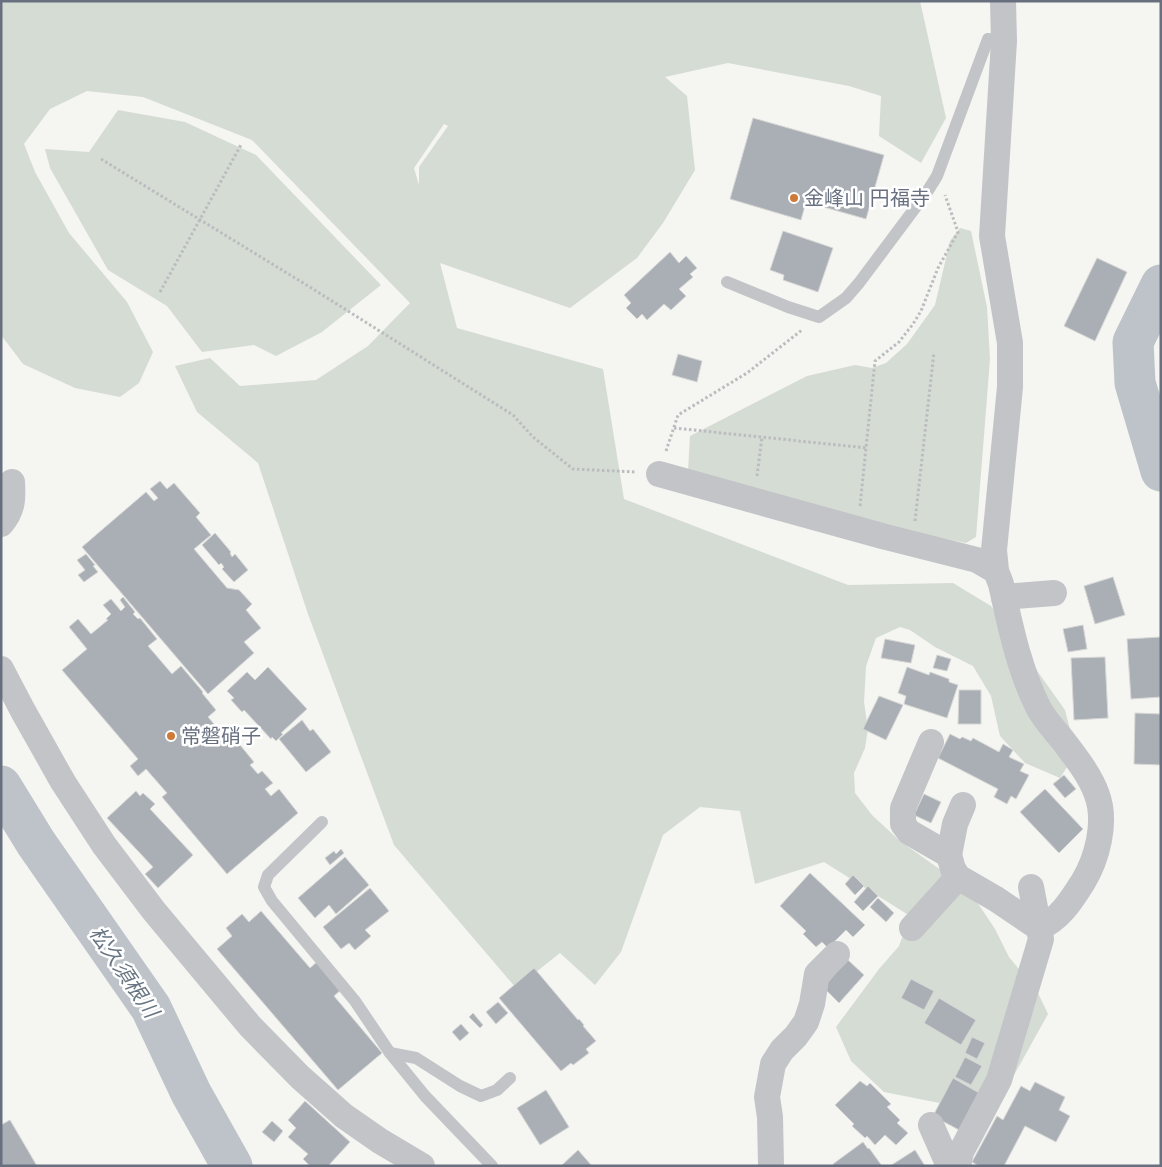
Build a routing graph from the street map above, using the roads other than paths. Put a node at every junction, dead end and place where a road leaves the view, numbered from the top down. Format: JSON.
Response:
{"nodes":[{"id":1,"x":1003,"y":1,"type":"edge"},
{"id":2,"x":1004,"y":41,"type":"junction"},
{"id":3,"x":727,"y":282,"type":"dead end"},
{"id":4,"x":659,"y":474,"type":"road end"},
{"id":5,"x":12,"y":482,"type":"dead end"},
{"id":6,"x":1,"y":524,"type":"edge"},
{"id":7,"x":996,"y":571,"type":"junction"},
{"id":8,"x":1054,"y":593,"type":"dead end"},
{"id":9,"x":1004,"y":597,"type":"junction"},
{"id":10,"x":1,"y":669,"type":"edge"},
{"id":11,"x":931,"y":742,"type":"dead end"},
{"id":12,"x":962,"y":804,"type":"dead end"},
{"id":13,"x":322,"y":822,"type":"dead end"},
{"id":14,"x":953,"y":866,"type":"junction"},
{"id":15,"x":1031,"y":887,"type":"dead end"},
{"id":16,"x":912,"y":928,"type":"dead end"},
{"id":17,"x":1039,"y":928,"type":"junction"},
{"id":18,"x":837,"y":954,"type":"dead end"},
{"id":19,"x":390,"y":1053,"type":"junction"},
{"id":20,"x":510,"y":1078,"type":"dead end"},
{"id":21,"x":931,"y":1125,"type":"dead end"},
{"id":22,"x":422,"y":1166,"type":"edge"},
{"id":23,"x":492,"y":1166,"type":"edge"},
{"id":24,"x":770,"y":1166,"type":"edge"},
{"id":25,"x":949,"y":1166,"type":"edge"},
{"id":26,"x":958,"y":1166,"type":"edge"}],
"edges":[{"from":1,"to":2,"type":"street"},
{"from":2,"to":3,"type":"lane"},
{"from":2,"to":7,"type":"street"},
{"from":4,"to":7,"type":"street"},
{"from":5,"to":6,"type":"street"},
{"from":7,"to":9,"type":"street"},
{"from":8,"to":9,"type":"street"},
{"from":9,"to":17,"type":"street"},
{"from":10,"to":22,"type":"street"},
{"from":11,"to":14,"type":"street"},
{"from":12,"to":14,"type":"street"},
{"from":13,"to":19,"type":"lane"},
{"from":14,"to":16,"type":"street"},
{"from":14,"to":17,"type":"street"},
{"from":15,"to":17,"type":"street"},
{"from":17,"to":26,"type":"street"},
{"from":18,"to":24,"type":"street"},
{"from":19,"to":20,"type":"lane"},
{"from":19,"to":23,"type":"lane"},
{"from":21,"to":25,"type":"street"}]}
